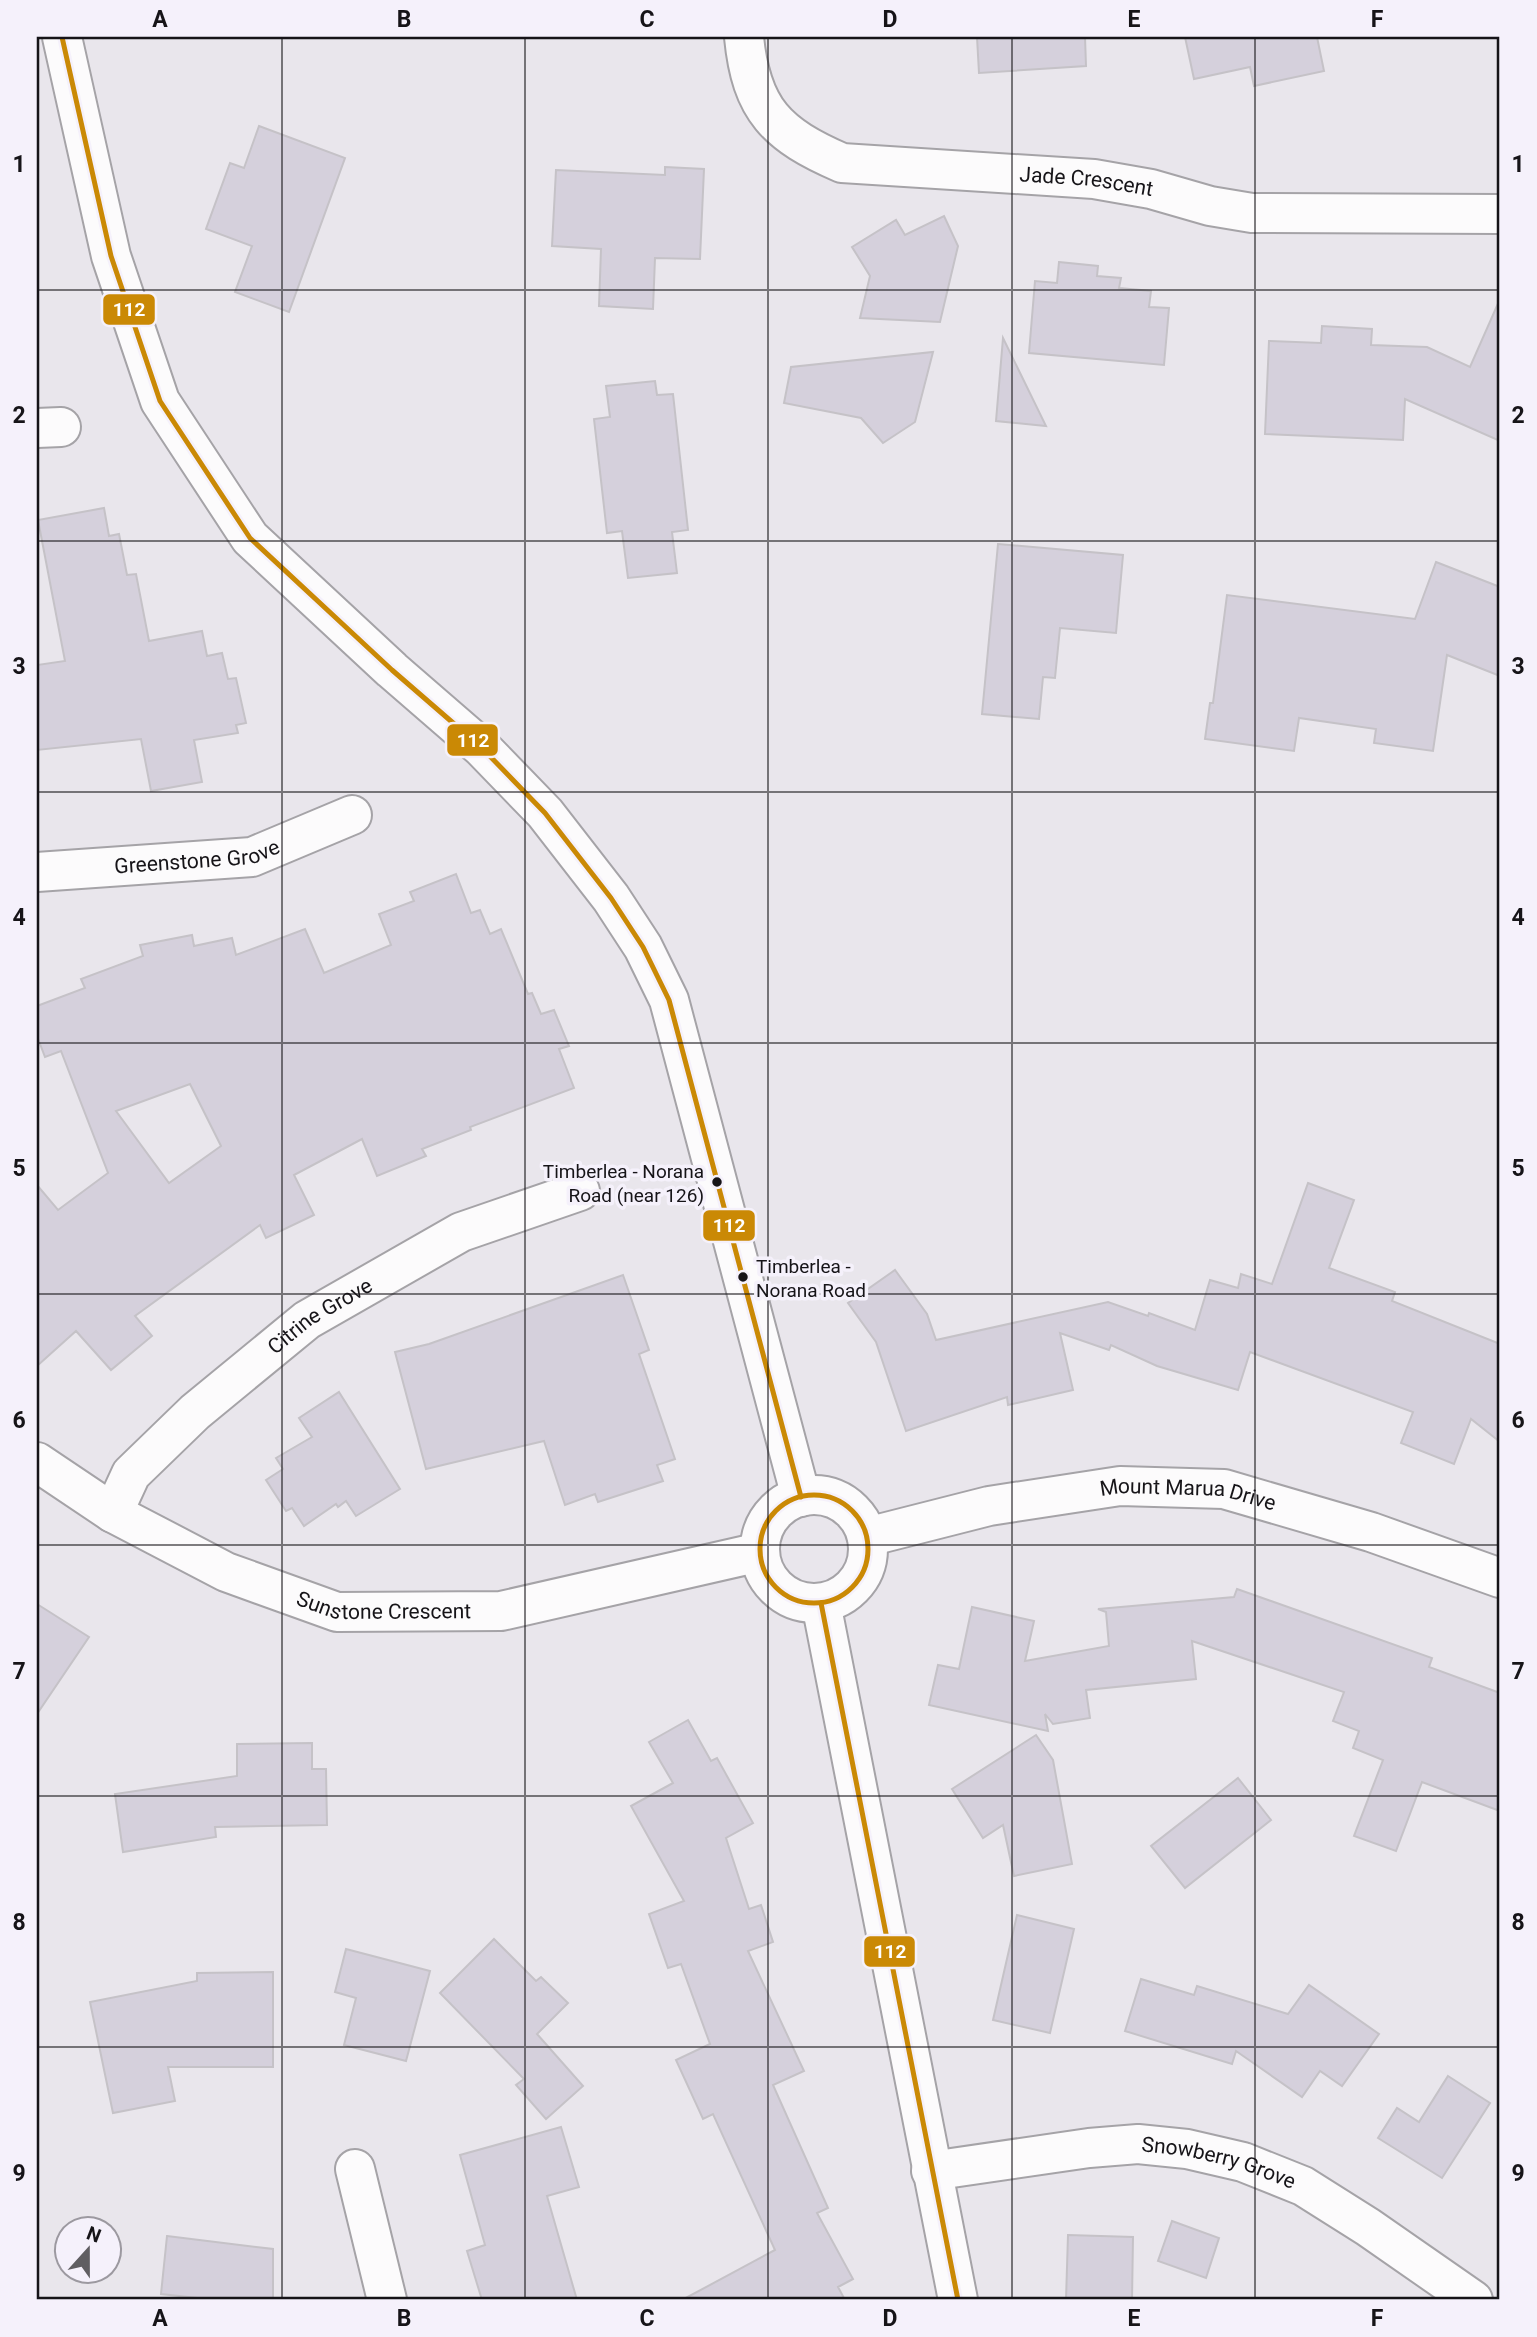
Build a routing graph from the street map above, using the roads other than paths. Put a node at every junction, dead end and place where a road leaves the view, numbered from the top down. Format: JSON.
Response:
{"nodes":[{"id":1,"x":62,"y":37,"type":"edge"},
{"id":2,"x":744,"y":37,"type":"edge"},
{"id":3,"x":1500,"y":214,"type":"edge"},
{"id":4,"x":352,"y":815,"type":"dead end"},
{"id":5,"x":37,"y":872,"type":"edge"},
{"id":6,"x":580,"y":1191,"type":"dead end"},
{"id":7,"x":37,"y":1462,"type":"edge"},
{"id":8,"x":801,"y":1497,"type":"junction"},
{"id":9,"x":113,"y":1513,"type":"junction"},
{"id":10,"x":867,"y":1537,"type":"junction"},
{"id":11,"x":760,"y":1552,"type":"junction"},
{"id":12,"x":1500,"y":1578,"type":"edge"},
{"id":13,"x":821,"y":1603,"type":"junction"},
{"id":14,"x":355,"y":2169,"type":"dead end"},
{"id":15,"x":931,"y":2172,"type":"junction"},
{"id":16,"x":387,"y":2300,"type":"edge"},
{"id":17,"x":958,"y":2300,"type":"edge"},
{"id":18,"x":1473,"y":2300,"type":"edge"}],
"edges":[{"from":1,"to":8,"type":"street"},
{"from":2,"to":3,"type":"street","name":"Jade Crescent"},
{"from":4,"to":5,"type":"street","name":"Greenstone Grove"},
{"from":6,"to":9,"type":"street","name":"Citrine Grove"},
{"from":7,"to":9,"type":"street","name":"Sunstone Crescent"},
{"from":8,"to":10,"type":"street"},
{"from":8,"to":11,"type":"street"},
{"from":9,"to":11,"type":"street","name":"Sunstone Crescent"},
{"from":10,"to":12,"type":"street","name":"Mount Marua Drive"},
{"from":10,"to":13,"type":"street"},
{"from":11,"to":13,"type":"street"},
{"from":13,"to":15,"type":"street"},
{"from":14,"to":16,"type":"street"},
{"from":15,"to":17,"type":"street"},
{"from":15,"to":18,"type":"street","name":"Snowberry Grove"}]}
